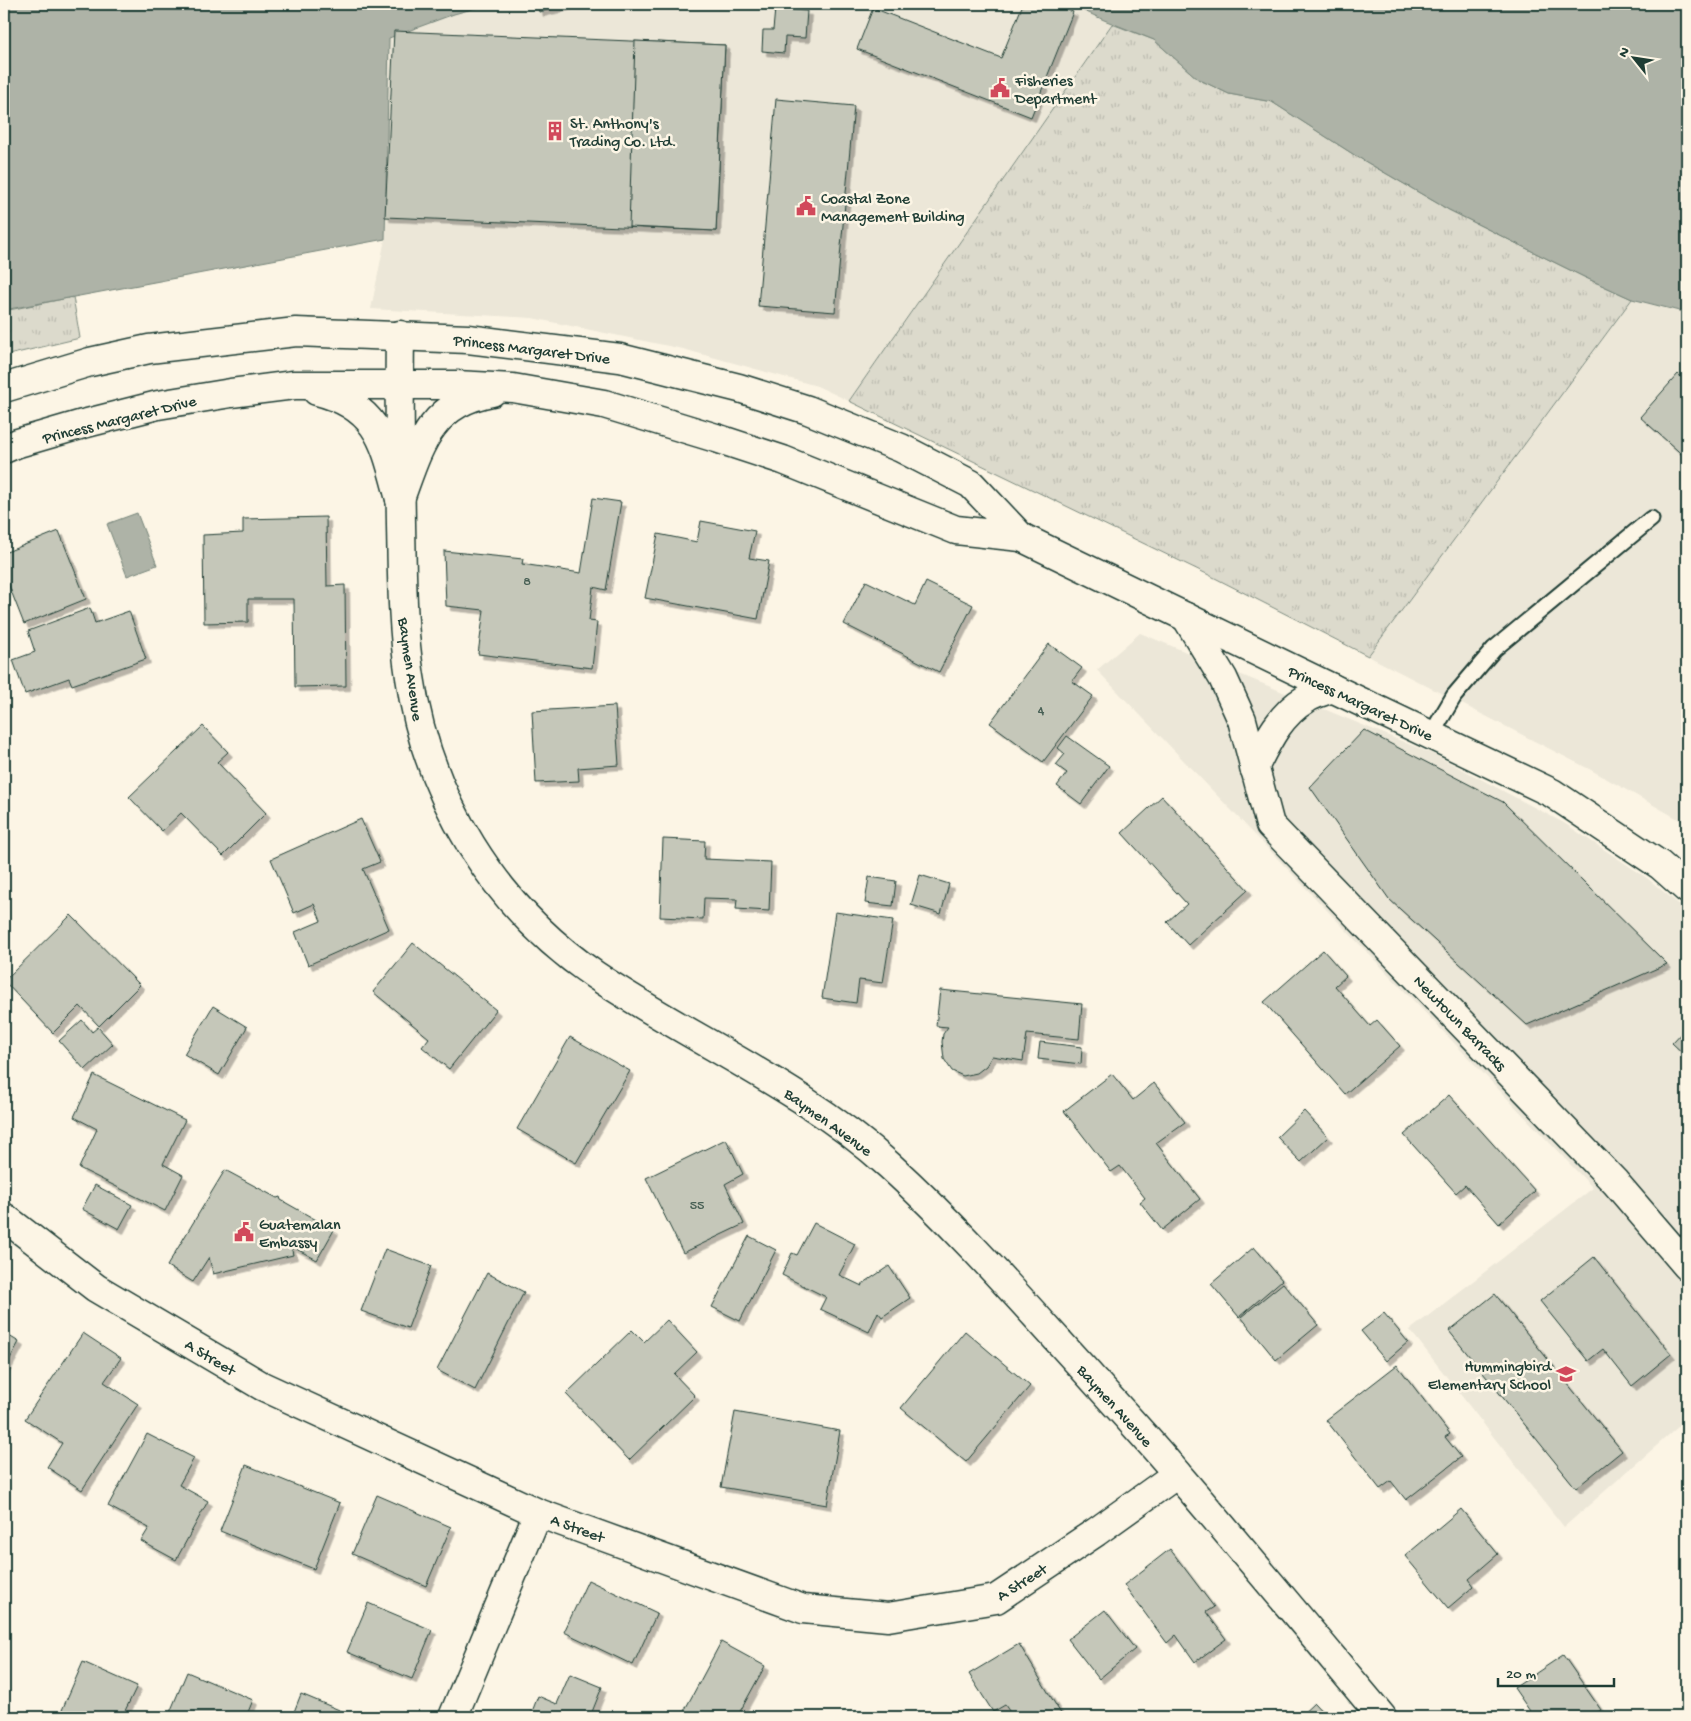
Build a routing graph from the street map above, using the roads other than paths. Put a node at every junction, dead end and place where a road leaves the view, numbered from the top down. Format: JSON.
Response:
{"nodes":[{"id":1,"x":400,"y":335,"type":"junction"},
{"id":2,"x":400,"y":384,"type":"junction"},
{"id":3,"x":294,"y":385,"type":"junction"},
{"id":4,"x":4,"y":388,"type":"edge"},
{"id":5,"x":513,"y":388,"type":"junction"},
{"id":6,"x":4,"y":449,"type":"edge"},
{"id":7,"x":400,"y":499,"type":"junction"},
{"id":8,"x":1651,"y":519,"type":"dead end"},
{"id":9,"x":1021,"y":537,"type":"junction"},
{"id":10,"x":1186,"y":617,"type":"junction"},
{"id":11,"x":1332,"y":688,"type":"junction"},
{"id":12,"x":1432,"y":735,"type":"junction"},
{"id":13,"x":1254,"y":768,"type":"junction"},
{"id":14,"x":1687,"y":889,"type":"edge"},
{"id":15,"x":4,"y":1217,"type":"edge"},
{"id":16,"x":1687,"y":1266,"type":"edge"},
{"id":17,"x":1177,"y":1474,"type":"junction"},
{"id":18,"x":538,"y":1513,"type":"junction"},
{"id":19,"x":453,"y":1717,"type":"edge"},
{"id":20,"x":1382,"y":1717,"type":"edge"}],
"edges":[{"from":1,"to":2,"type":"street"},
{"from":1,"to":4,"type":"street","name":"Princess Margaret Drive"},
{"from":1,"to":9,"type":"street","name":"Princess Margaret Drive"},
{"from":2,"to":3,"type":"street","name":"Princess Margaret Drive"},
{"from":2,"to":5,"type":"street","name":"Princess Margaret Drive"},
{"from":2,"to":7,"type":"street"},
{"from":3,"to":6,"type":"street","name":"Princess Margaret Drive"},
{"from":3,"to":7,"type":"street"},
{"from":5,"to":7,"type":"street"},
{"from":5,"to":9,"type":"street","name":"Princess Margaret Drive"},
{"from":7,"to":17,"type":"street","name":"Baymen Avenue"},
{"from":8,"to":12,"type":"lane"},
{"from":9,"to":10,"type":"street","name":"Princess Margaret Drive"},
{"from":10,"to":11,"type":"street","name":"Princess Margaret Drive"},
{"from":10,"to":13,"type":"street","name":"Newtown Barracks"},
{"from":11,"to":12,"type":"street","name":"Princess Margaret Drive"},
{"from":11,"to":13,"type":"street"},
{"from":12,"to":14,"type":"street","name":"Princess Margaret Drive"},
{"from":13,"to":16,"type":"street","name":"Newtown Barracks"},
{"from":15,"to":18,"type":"street","name":"A Street"},
{"from":17,"to":18,"type":"street","name":"A Street"},
{"from":17,"to":20,"type":"street","name":"Baymen Avenue"},
{"from":18,"to":19,"type":"street"}]}
